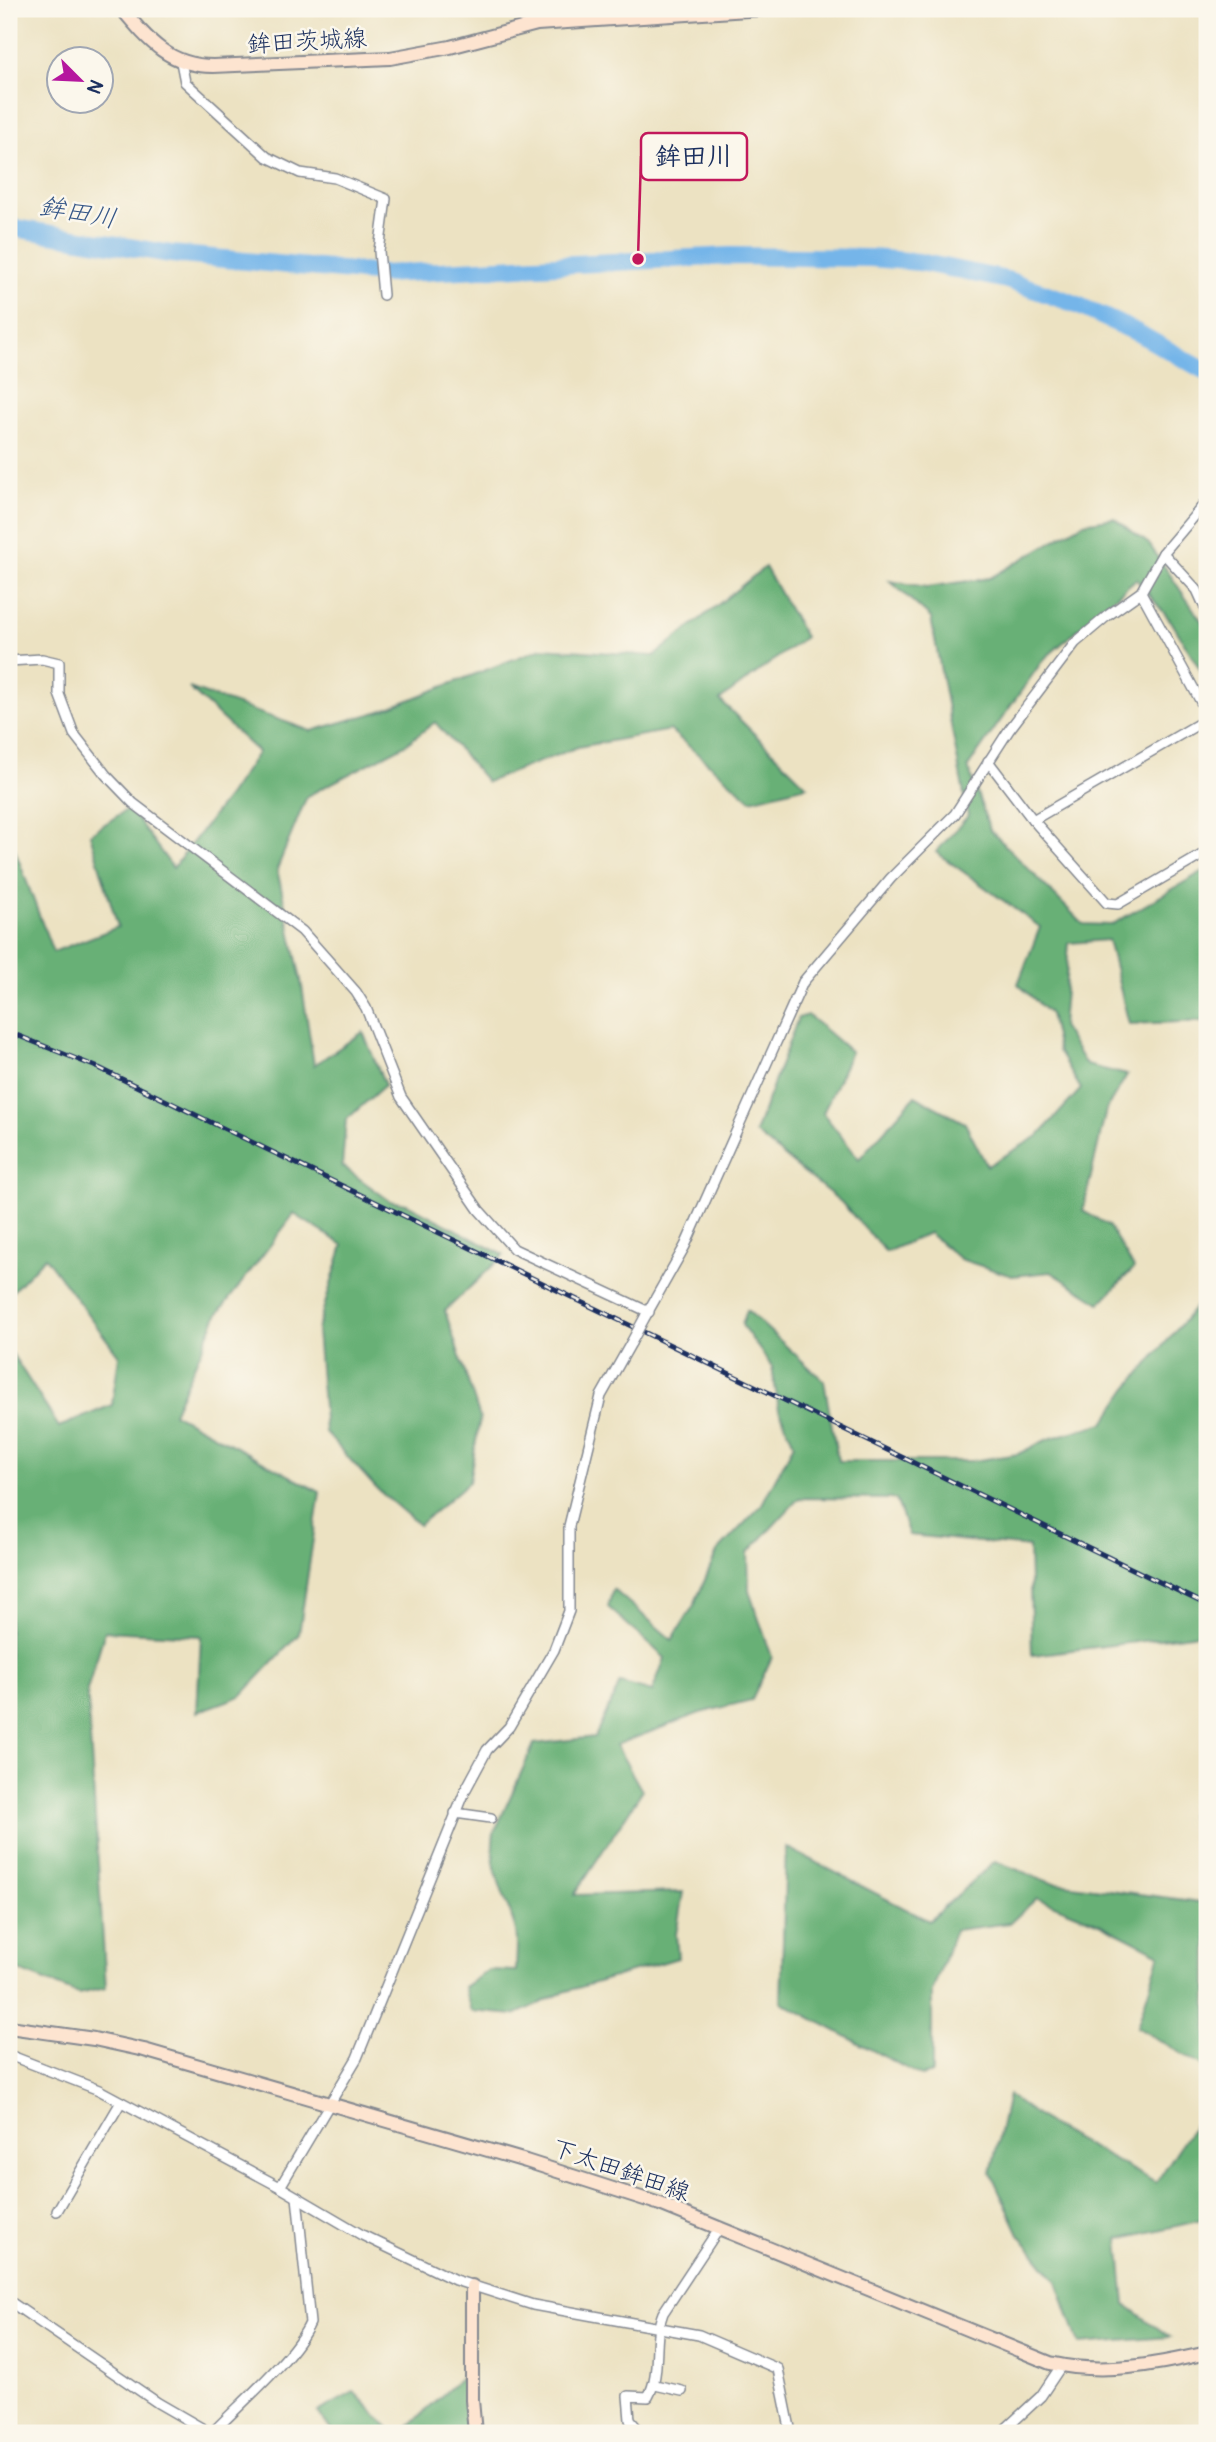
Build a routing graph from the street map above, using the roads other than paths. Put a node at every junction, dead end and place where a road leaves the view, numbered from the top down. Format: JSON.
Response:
{"nodes":[{"id":1,"x":122,"y":9,"type":"edge"},
{"id":2,"x":763,"y":9,"type":"edge"},
{"id":3,"x":181,"y":62,"type":"junction"},
{"id":4,"x":383,"y":295,"type":"dead end"},
{"id":5,"x":1207,"y":501,"type":"edge"},
{"id":6,"x":1163,"y":553,"type":"junction"},
{"id":7,"x":1141,"y":592,"type":"junction"},
{"id":8,"x":1207,"y":612,"type":"edge"},
{"id":9,"x":9,"y":661,"type":"edge"},
{"id":10,"x":1207,"y":713,"type":"edge"},
{"id":11,"x":1207,"y":719,"type":"edge"},
{"id":12,"x":988,"y":761,"type":"junction"},
{"id":13,"x":1033,"y":820,"type":"junction"},
{"id":14,"x":1207,"y":852,"type":"edge"},
{"id":15,"x":647,"y":1315,"type":"junction"},
{"id":16,"x":455,"y":1813,"type":"junction"},
{"id":17,"x":491,"y":1818,"type":"dead end"},
{"id":18,"x":9,"y":2027,"type":"edge"},
{"id":19,"x":9,"y":2054,"type":"edge"},
{"id":20,"x":121,"y":2102,"type":"junction"},
{"id":21,"x":328,"y":2104,"type":"junction"},
{"id":22,"x":280,"y":2187,"type":"junction"},
{"id":23,"x":297,"y":2197,"type":"junction"},
{"id":24,"x":57,"y":2211,"type":"dead end"},
{"id":25,"x":720,"y":2227,"type":"junction"},
{"id":26,"x":472,"y":2286,"type":"junction"},
{"id":27,"x":9,"y":2301,"type":"edge"},
{"id":28,"x":657,"y":2327,"type":"junction"},
{"id":29,"x":1207,"y":2353,"type":"edge"},
{"id":30,"x":1061,"y":2366,"type":"junction"},
{"id":31,"x":655,"y":2385,"type":"junction"},
{"id":32,"x":682,"y":2391,"type":"dead end"},
{"id":33,"x":211,"y":2433,"type":"edge"},
{"id":34,"x":475,"y":2433,"type":"edge"},
{"id":35,"x":641,"y":2433,"type":"edge"},
{"id":36,"x":791,"y":2433,"type":"edge"},
{"id":37,"x":1001,"y":2433,"type":"edge"}],
"edges":[{"from":1,"to":3,"type":"main road","name":"鉾田茨城線"},
{"from":2,"to":3,"type":"main road","name":"鉾田茨城線"},
{"from":3,"to":4,"type":"street"},
{"from":5,"to":6,"type":"street"},
{"from":6,"to":7,"type":"street"},
{"from":6,"to":8,"type":"street"},
{"from":7,"to":10,"type":"street"},
{"from":7,"to":12,"type":"street"},
{"from":9,"to":15,"type":"street"},
{"from":11,"to":13,"type":"street"},
{"from":12,"to":13,"type":"street"},
{"from":12,"to":15,"type":"street"},
{"from":13,"to":14,"type":"street"},
{"from":15,"to":16,"type":"street","bridge":true},
{"from":16,"to":17,"type":"street"},
{"from":16,"to":21,"type":"street"},
{"from":18,"to":21,"type":"main road","name":"下太田鉾田線"},
{"from":19,"to":20,"type":"street"},
{"from":20,"to":22,"type":"street"},
{"from":20,"to":24,"type":"street"},
{"from":21,"to":22,"type":"street"},
{"from":21,"to":25,"type":"main road","name":"下太田鉾田線"},
{"from":22,"to":23,"type":"street"},
{"from":23,"to":26,"type":"street"},
{"from":23,"to":33,"type":"street"},
{"from":25,"to":28,"type":"street"},
{"from":25,"to":30,"type":"main road","name":"下太田鉾田線"},
{"from":26,"to":28,"type":"street"},
{"from":26,"to":34,"type":"main road"},
{"from":27,"to":33,"type":"street"},
{"from":28,"to":31,"type":"street"},
{"from":28,"to":36,"type":"street"},
{"from":29,"to":30,"type":"main road","name":"下太田鉾田線"},
{"from":30,"to":37,"type":"street"},
{"from":31,"to":32,"type":"street"},
{"from":31,"to":35,"type":"street"}]}
